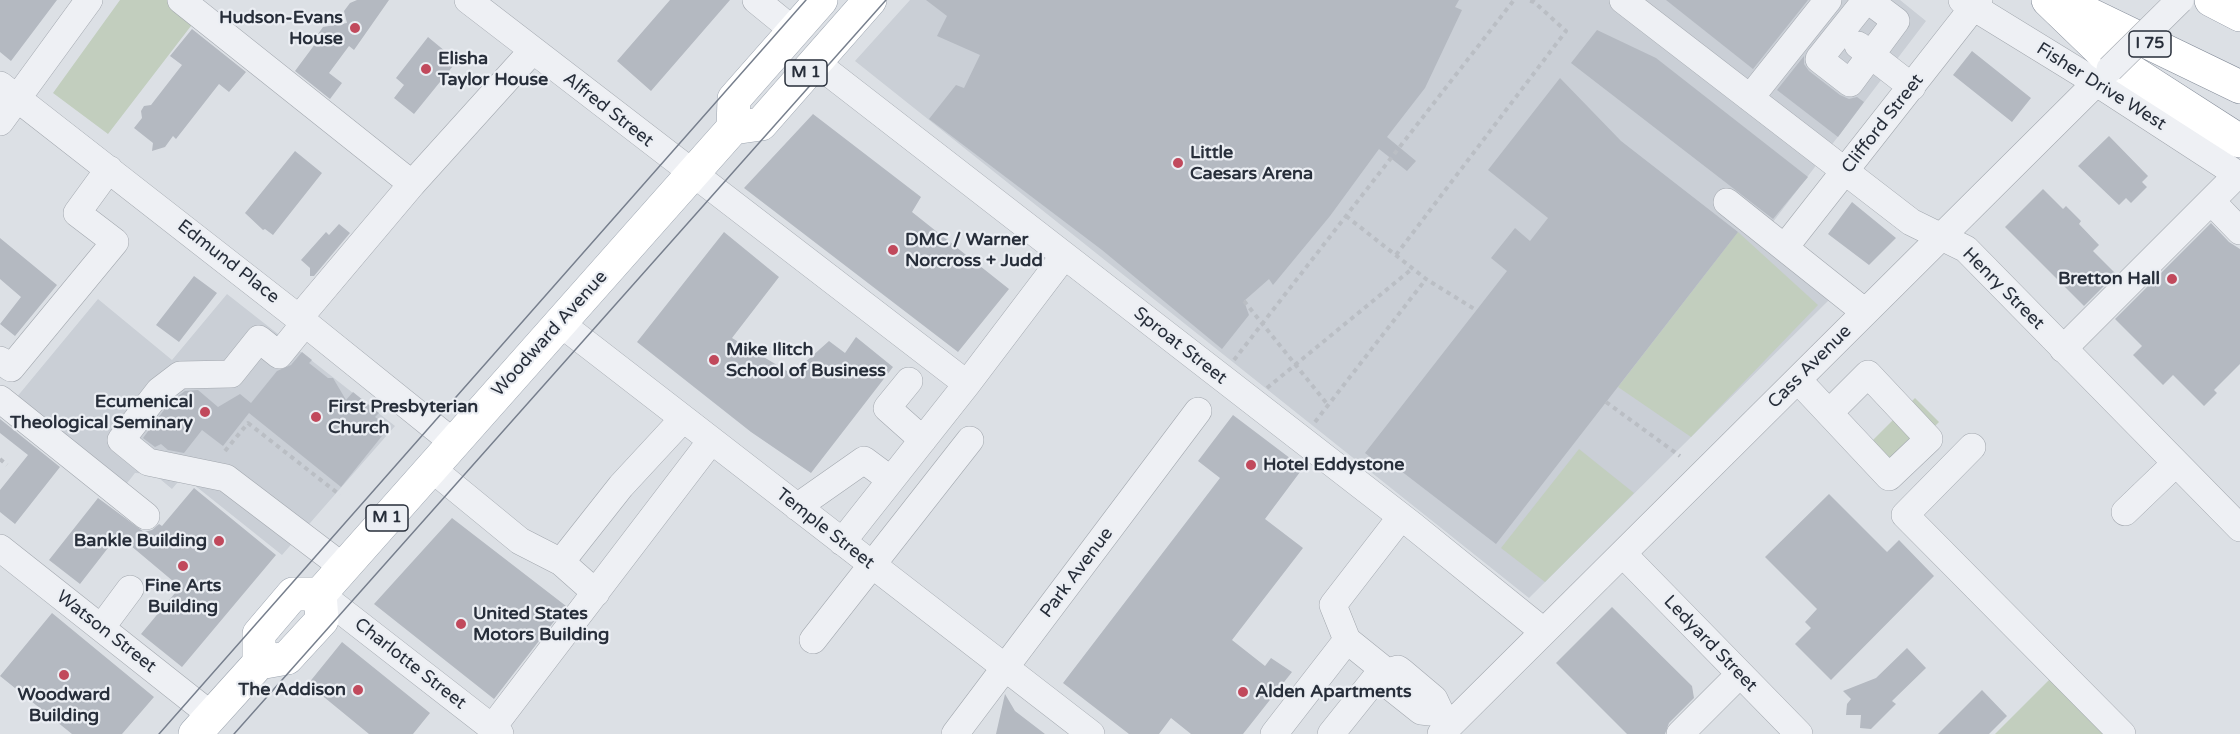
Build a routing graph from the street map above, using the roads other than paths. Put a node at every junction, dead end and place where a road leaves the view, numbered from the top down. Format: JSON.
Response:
{"nodes":[{"id":1,"x":89,"y":0,"type":"edge"},
{"id":2,"x":181,"y":0,"type":"edge"},
{"id":3,"x":468,"y":0,"type":"edge"},
{"id":4,"x":756,"y":0,"type":"edge"},
{"id":5,"x":821,"y":0,"type":"edge"},
{"id":6,"x":870,"y":0,"type":"edge"},
{"id":7,"x":1828,"y":0,"type":"edge"},
{"id":8,"x":1867,"y":0,"type":"edge"},
{"id":9,"x":2048,"y":0,"type":"edge"},
{"id":10,"x":2060,"y":0,"type":"edge"},
{"id":11,"x":2180,"y":0,"type":"edge"},
{"id":12,"x":2211,"y":0,"type":"edge"},
{"id":13,"x":1972,"y":3,"type":"edge"},
{"id":14,"x":1632,"y":7,"type":"edge"},
{"id":15,"x":2240,"y":15,"type":"edge"},
{"id":16,"x":794,"y":31,"type":"junction"},
{"id":17,"x":1842,"y":32,"type":"junction"},
{"id":18,"x":533,"y":50,"type":"junction"},
{"id":19,"x":1871,"y":56,"type":"junction"},
{"id":20,"x":815,"y":62,"type":"junction"},
{"id":21,"x":2103,"y":76,"type":"junction"},
{"id":22,"x":1912,"y":87,"type":"junction"},
{"id":23,"x":2240,"y":87,"type":"edge"},
{"id":24,"x":9,"y":92,"type":"edge"},
{"id":25,"x":1750,"y":98,"type":"junction"},
{"id":26,"x":0,"y":122,"type":"edge"},
{"id":27,"x":733,"y":128,"type":"junction"},
{"id":28,"x":2240,"y":141,"type":"edge"},
{"id":29,"x":109,"y":169,"type":"junction"},
{"id":30,"x":1846,"y":172,"type":"junction"},
{"id":31,"x":692,"y":174,"type":"junction"},
{"id":32,"x":2239,"y":175,"type":"edge"},
{"id":33,"x":412,"y":184,"type":"junction"},
{"id":34,"x":2211,"y":201,"type":"junction"},
{"id":35,"x":1727,"y":202,"type":"dead end"},
{"id":36,"x":2240,"y":231,"type":"edge"},
{"id":37,"x":1942,"y":236,"type":"junction"},
{"id":38,"x":1785,"y":247,"type":"junction"},
{"id":39,"x":1064,"y":256,"type":"junction"},
{"id":40,"x":1865,"y":312,"type":"junction"},
{"id":41,"x":302,"y":321,"type":"junction"},
{"id":42,"x":560,"y":323,"type":"junction"},
{"id":43,"x":2062,"y":349,"type":"junction"},
{"id":44,"x":0,"y":360,"type":"edge"},
{"id":45,"x":1798,"y":380,"type":"junction"},
{"id":46,"x":909,"y":381,"type":"dead end"},
{"id":47,"x":967,"y":384,"type":"junction"},
{"id":48,"x":0,"y":399,"type":"edge"},
{"id":49,"x":1198,"y":411,"type":"dead end"},
{"id":50,"x":1829,"y":413,"type":"dead end"},
{"id":51,"x":683,"y":419,"type":"junction"},
{"id":52,"x":923,"y":440,"type":"junction"},
{"id":53,"x":970,"y":440,"type":"dead end"},
{"id":54,"x":711,"y":441,"type":"junction"},
{"id":55,"x":453,"y":443,"type":"junction"},
{"id":56,"x":1972,"y":447,"type":"dead end"},
{"id":57,"x":2176,"y":463,"type":"junction"},
{"id":58,"x":431,"y":468,"type":"junction"},
{"id":59,"x":891,"y":480,"type":"junction"},
{"id":60,"x":797,"y":507,"type":"junction"},
{"id":61,"x":1392,"y":509,"type":"junction"},
{"id":62,"x":2125,"y":512,"type":"dead end"},
{"id":63,"x":146,"y":516,"type":"dead end"},
{"id":64,"x":2240,"y":528,"type":"edge"},
{"id":65,"x":842,"y":542,"type":"junction"},
{"id":66,"x":0,"y":548,"type":"edge"},
{"id":67,"x":1623,"y":554,"type":"junction"},
{"id":68,"x":561,"y":562,"type":"junction"},
{"id":69,"x":872,"y":566,"type":"junction"},
{"id":70,"x":343,"y":567,"type":"junction"},
{"id":71,"x":130,"y":589,"type":"dead end"},
{"id":72,"x":596,"y":593,"type":"junction"},
{"id":73,"x":320,"y":594,"type":"junction"},
{"id":74,"x":101,"y":628,"type":"junction"},
{"id":75,"x":1543,"y":631,"type":"junction"},
{"id":76,"x":813,"y":640,"type":"dead end"},
{"id":77,"x":1347,"y":640,"type":"junction"},
{"id":78,"x":1005,"y":669,"type":"junction"},
{"id":79,"x":1385,"y":670,"type":"junction"},
{"id":80,"x":1300,"y":675,"type":"dead end"},
{"id":81,"x":1739,"y":675,"type":"junction"},
{"id":82,"x":1445,"y":723,"type":"edge"},
{"id":83,"x":203,"y":725,"type":"edge"},
{"id":84,"x":496,"y":731,"type":"edge"},
{"id":85,"x":955,"y":734,"type":"edge"},
{"id":86,"x":1091,"y":734,"type":"edge"},
{"id":87,"x":1253,"y":734,"type":"edge"},
{"id":88,"x":1274,"y":734,"type":"edge"},
{"id":89,"x":1331,"y":734,"type":"edge"},
{"id":90,"x":1680,"y":734,"type":"edge"},
{"id":91,"x":1798,"y":734,"type":"edge"},
{"id":92,"x":2122,"y":734,"type":"edge"}],
"edges":[{"from":1,"to":24,"type":"street"},
{"from":2,"to":33,"type":"street"},
{"from":3,"to":18,"type":"street","name":"Alfred Street"},
{"from":4,"to":16,"type":"street"},
{"from":5,"to":16,"type":"main road","number":"M 1"},
{"from":6,"to":20,"type":"main road","number":"M 1"},
{"from":7,"to":25,"type":"street"},
{"from":8,"to":17,"type":"street"},
{"from":8,"to":19,"type":"street"},
{"from":9,"to":28,"type":"main road"},
{"from":10,"to":23,"type":"main road","number":"I 75"},
{"from":11,"to":21,"type":"street","name":"Cass Avenue","bridge":true},
{"from":12,"to":15,"type":"main road"},
{"from":13,"to":21,"type":"street","name":"Fisher Drive West"},
{"from":13,"to":22,"type":"street","name":"Clifford Street"},
{"from":14,"to":25,"type":"street","name":"Henry Street"},
{"from":16,"to":27,"type":"main road","number":"M 1"},
{"from":17,"to":19,"type":"street"},
{"from":17,"to":19,"type":"street"},
{"from":18,"to":31,"type":"street","name":"Alfred Street"},
{"from":18,"to":33,"type":"street"},
{"from":19,"to":22,"type":"street"},
{"from":20,"to":27,"type":"main road","number":"M 1"},
{"from":20,"to":39,"type":"street","name":"Sproat Street"},
{"from":21,"to":32,"type":"street","name":"Fisher Drive West"},
{"from":21,"to":37,"type":"street","name":"Cass Avenue"},
{"from":22,"to":30,"type":"street","name":"Clifford Street"},
{"from":24,"to":26,"type":"street"},
{"from":24,"to":29,"type":"street","name":"Edmund Place"},
{"from":25,"to":30,"type":"street","name":"Henry Street"},
{"from":27,"to":31,"type":"main road","name":"Woodward Avenue","number":"M 1"},
{"from":29,"to":41,"type":"street","name":"Edmund Place"},
{"from":29,"to":44,"type":"street"},
{"from":30,"to":37,"type":"street","name":"Henry Street"},
{"from":30,"to":38,"type":"street","name":"Clifford Street"},
{"from":31,"to":42,"type":"main road","name":"Woodward Avenue","number":"M 1"},
{"from":31,"to":47,"type":"street","name":"Alfred Street"},
{"from":32,"to":34,"type":"street"},
{"from":33,"to":41,"type":"street"},
{"from":34,"to":36,"type":"street"},
{"from":34,"to":43,"type":"street"},
{"from":35,"to":38,"type":"street"},
{"from":37,"to":40,"type":"street","name":"Cass Avenue"},
{"from":37,"to":43,"type":"street","name":"Henry Street"},
{"from":38,"to":40,"type":"street"},
{"from":39,"to":47,"type":"street"},
{"from":39,"to":61,"type":"street","name":"Sproat Street"},
{"from":40,"to":45,"type":"street","name":"Cass Avenue"},
{"from":41,"to":55,"type":"street","name":"Edmund Place"},
{"from":41,"to":70,"type":"street"},
{"from":42,"to":51,"type":"street","name":"Temple Street"},
{"from":42,"to":55,"type":"main road","name":"Woodward Avenue","number":"M 1"},
{"from":43,"to":57,"type":"street","name":"Henry Street"},
{"from":45,"to":50,"type":"street"},
{"from":45,"to":67,"type":"street","name":"Cass Avenue"},
{"from":46,"to":52,"type":"street"},
{"from":47,"to":52,"type":"street"},
{"from":48,"to":63,"type":"street"},
{"from":49,"to":78,"type":"street","name":"Park Avenue"},
{"from":51,"to":54,"type":"street","name":"Temple Street"},
{"from":51,"to":68,"type":"street"},
{"from":52,"to":59,"type":"street"},
{"from":53,"to":69,"type":"street"},
{"from":54,"to":60,"type":"street","name":"Temple Street"},
{"from":54,"to":72,"type":"street"},
{"from":55,"to":58,"type":"main road","name":"Woodward Avenue","number":"M 1"},
{"from":56,"to":92,"type":"street"},
{"from":57,"to":62,"type":"street"},
{"from":57,"to":64,"type":"street","name":"Henry Street"},
{"from":58,"to":68,"type":"street"},
{"from":58,"to":70,"type":"main road","name":"Woodward Avenue","number":"M 1"},
{"from":59,"to":60,"type":"street"},
{"from":59,"to":65,"type":"street"},
{"from":60,"to":65,"type":"street","name":"Temple Street"},
{"from":61,"to":75,"type":"street","name":"Sproat Street"},
{"from":61,"to":77,"type":"street"},
{"from":65,"to":69,"type":"street","name":"Temple Street"},
{"from":66,"to":74,"type":"street","name":"Watson Street"},
{"from":67,"to":75,"type":"street","name":"Cass Avenue"},
{"from":67,"to":81,"type":"street","name":"Ledyard Street"},
{"from":68,"to":72,"type":"street"},
{"from":69,"to":76,"type":"street"},
{"from":69,"to":78,"type":"street","name":"Temple Street"},
{"from":70,"to":73,"type":"main road","name":"Woodward Avenue","number":"M 1"},
{"from":71,"to":74,"type":"street"},
{"from":72,"to":84,"type":"street"},
{"from":73,"to":83,"type":"main road"},
{"from":73,"to":84,"type":"street","name":"Charlotte Street"},
{"from":74,"to":83,"type":"street","name":"Watson Street"},
{"from":75,"to":82,"type":"street","name":"Cass Avenue"},
{"from":77,"to":79,"type":"street"},
{"from":77,"to":88,"type":"street"},
{"from":78,"to":85,"type":"street","name":"Park Avenue"},
{"from":78,"to":86,"type":"street","name":"Temple Street"},
{"from":79,"to":82,"type":"street"},
{"from":79,"to":89,"type":"street"},
{"from":80,"to":87,"type":"street"},
{"from":81,"to":90,"type":"street"},
{"from":81,"to":91,"type":"street","name":"Ledyard Street"}]}
